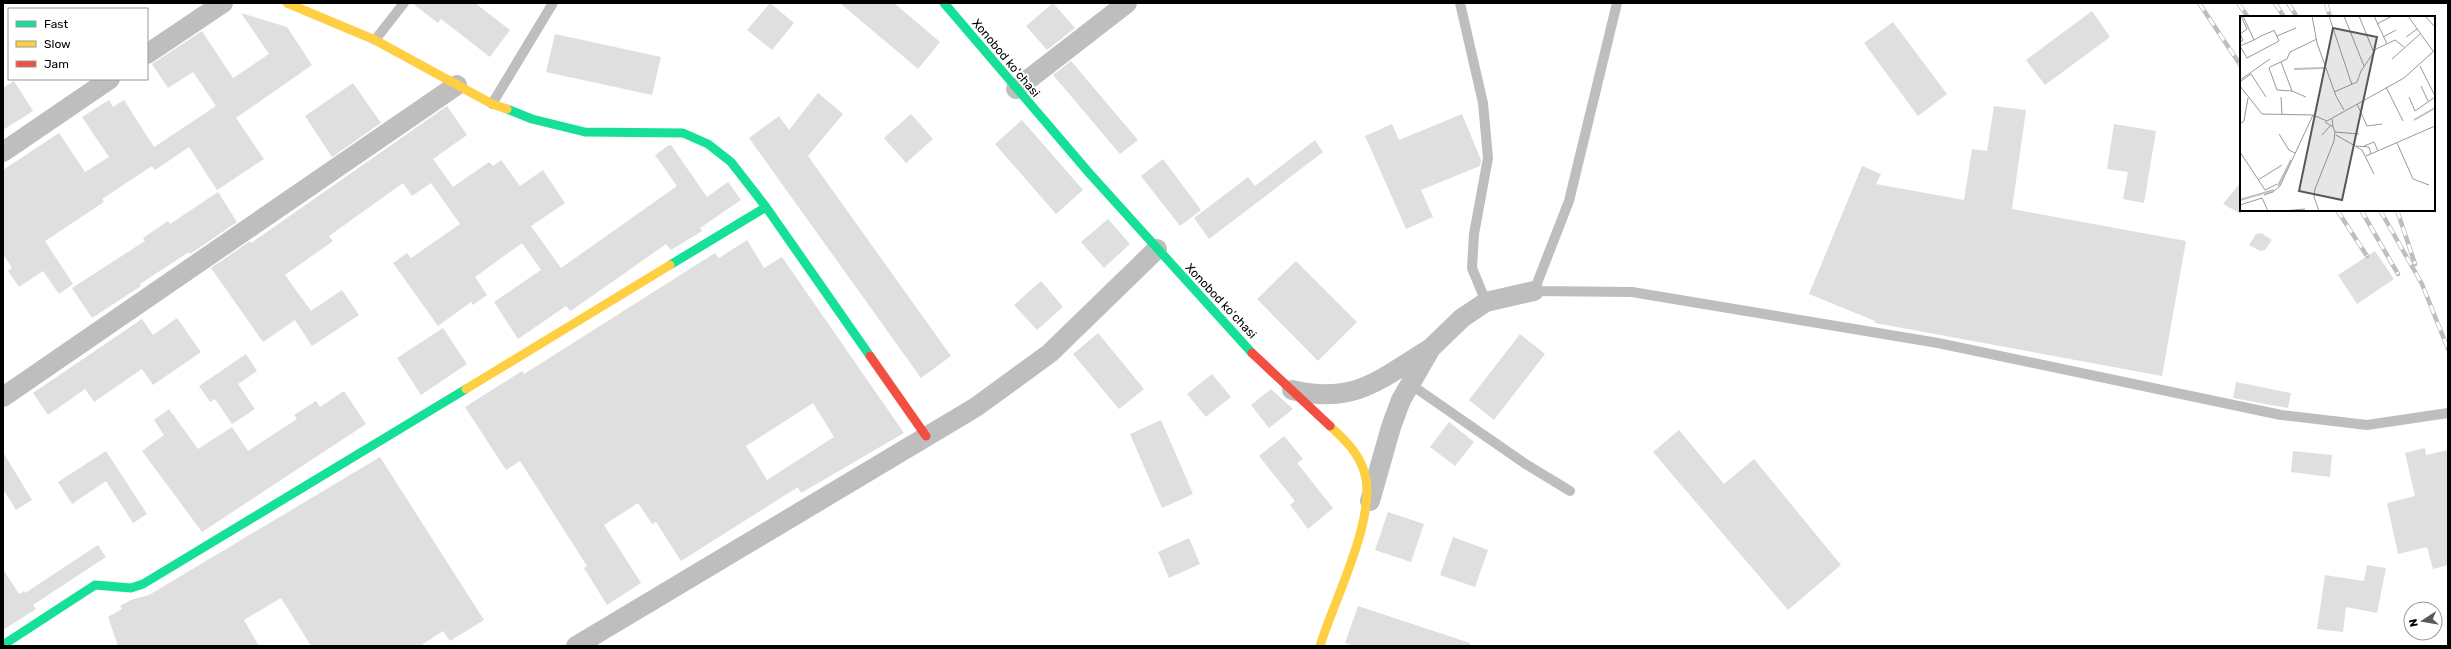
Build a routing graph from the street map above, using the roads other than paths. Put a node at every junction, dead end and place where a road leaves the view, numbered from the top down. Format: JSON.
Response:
{"nodes":[{"id":1,"x":223,"y":3,"type":"edge"},
{"id":2,"x":287,"y":3,"type":"edge"},
{"id":3,"x":404,"y":3,"type":"edge"},
{"id":4,"x":552,"y":3,"type":"edge"},
{"id":5,"x":944,"y":3,"type":"edge"},
{"id":6,"x":1128,"y":3,"type":"edge"},
{"id":7,"x":1460,"y":3,"type":"edge"},
{"id":8,"x":1617,"y":3,"type":"edge"},
{"id":9,"x":375,"y":40,"type":"junction"},
{"id":10,"x":148,"y":53,"type":"edge"},
{"id":11,"x":109,"y":80,"type":"edge"},
{"id":12,"x":457,"y":85,"type":"junction"},
{"id":13,"x":1016,"y":89,"type":"junction"},
{"id":14,"x":492,"y":104,"type":"junction"},
{"id":15,"x":3,"y":152,"type":"edge"},
{"id":16,"x":766,"y":207,"type":"junction"},
{"id":17,"x":1157,"y":249,"type":"junction"},
{"id":18,"x":1534,"y":291,"type":"junction"},
{"id":19,"x":1486,"y":302,"type":"junction"},
{"id":20,"x":1431,"y":348,"type":"junction"},
{"id":21,"x":1410,"y":384,"type":"junction"},
{"id":22,"x":1292,"y":390,"type":"junction"},
{"id":23,"x":3,"y":397,"type":"edge"},
{"id":24,"x":2448,"y":413,"type":"edge"},
{"id":25,"x":926,"y":436,"type":"junction"},
{"id":26,"x":1570,"y":491,"type":"dead end"},
{"id":27,"x":1364,"y":518,"type":"junction"},
{"id":28,"x":3,"y":645,"type":"edge"},
{"id":29,"x":576,"y":646,"type":"edge"},
{"id":30,"x":1320,"y":646,"type":"edge"}],
"edges":[{"from":1,"to":10,"type":"street"},
{"from":2,"to":9,"type":"street"},
{"from":3,"to":9,"type":"lane"},
{"from":4,"to":14,"type":"lane"},
{"from":5,"to":13,"type":"street","name":"Xonobod koʻchasi"},
{"from":6,"to":13,"type":"street"},
{"from":7,"to":19,"type":"lane"},
{"from":8,"to":18,"type":"lane"},
{"from":9,"to":12,"type":"street"},
{"from":11,"to":15,"type":"street"},
{"from":12,"to":14,"type":"street"},
{"from":12,"to":23,"type":"street"},
{"from":13,"to":17,"type":"street","name":"Xonobod koʻchasi"},
{"from":14,"to":16,"type":"street"},
{"from":16,"to":25,"type":"street"},
{"from":16,"to":28,"type":"street"},
{"from":17,"to":22,"type":"street","name":"Xonobod koʻchasi"},
{"from":17,"to":25,"type":"street"},
{"from":18,"to":19,"type":"street"},
{"from":18,"to":24,"type":"lane"},
{"from":19,"to":20,"type":"street"},
{"from":20,"to":21,"type":"street"},
{"from":20,"to":22,"type":"street"},
{"from":21,"to":26,"type":"lane"},
{"from":21,"to":27,"type":"street"},
{"from":22,"to":27,"type":"street","name":"Xonobod koʻchasi"},
{"from":25,"to":29,"type":"street"},
{"from":27,"to":30,"type":"street","name":"Xonobod koʻchasi"}]}
